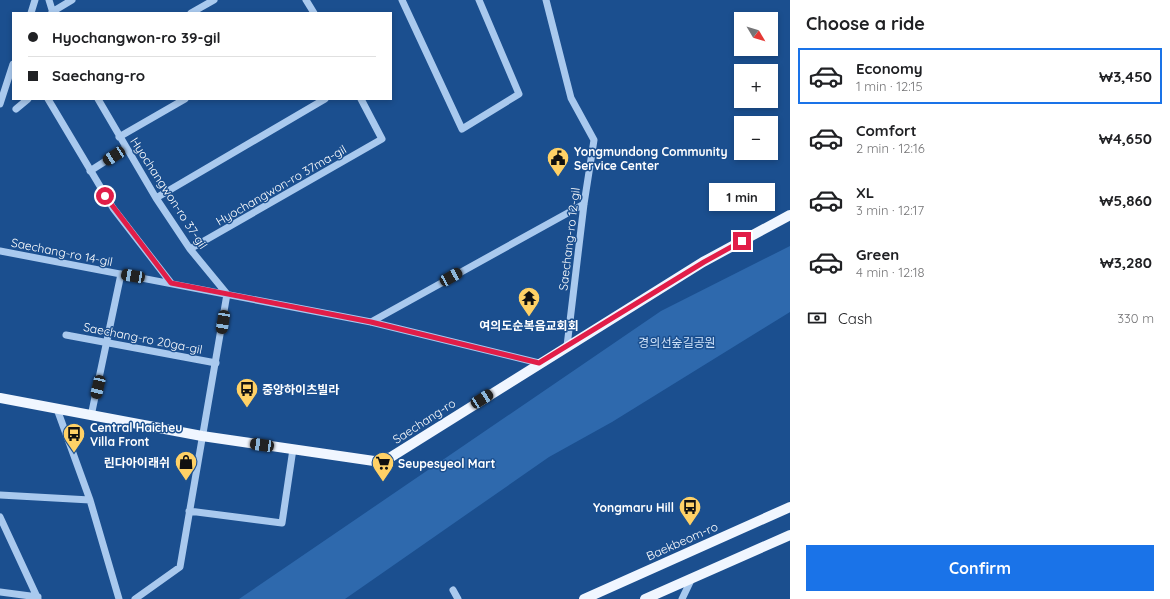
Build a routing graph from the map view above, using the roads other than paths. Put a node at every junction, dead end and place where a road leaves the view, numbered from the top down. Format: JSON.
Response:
{"nodes":[{"id":1,"x":35,"y":0,"type":"edge"},
{"id":2,"x":49,"y":0,"type":"edge"},
{"id":3,"x":72,"y":0,"type":"edge"},
{"id":4,"x":214,"y":0,"type":"edge"},
{"id":5,"x":306,"y":0,"type":"edge"},
{"id":6,"x":402,"y":0,"type":"edge"},
{"id":7,"x":479,"y":0,"type":"edge"},
{"id":8,"x":546,"y":0,"type":"edge"},
{"id":9,"x":31,"y":12,"type":"edge"},
{"id":10,"x":52,"y":12,"type":"edge"},
{"id":11,"x":193,"y":12,"type":"edge"},
{"id":12,"x":313,"y":12,"type":"edge"},
{"id":13,"x":12,"y":67,"type":"edge"},
{"id":14,"x":27,"y":100,"type":"edge"},
{"id":15,"x":49,"y":100,"type":"edge"},
{"id":16,"x":99,"y":100,"type":"edge"},
{"id":17,"x":183,"y":100,"type":"edge"},
{"id":18,"x":322,"y":100,"type":"edge"},
{"id":19,"x":362,"y":100,"type":"edge"},
{"id":20,"x":0,"y":104,"type":"edge"},
{"id":21,"x":16,"y":109,"type":"dead end"},
{"id":22,"x":119,"y":137,"type":"junction"},
{"id":23,"x":126,"y":148,"type":"junction"},
{"id":24,"x":90,"y":171,"type":"junction"},
{"id":25,"x":156,"y":198,"type":"junction"},
{"id":26,"x":584,"y":204,"type":"junction"},
{"id":27,"x":790,"y":215,"type":"edge"},
{"id":28,"x":190,"y":249,"type":"junction"},
{"id":29,"x":0,"y":251,"type":"edge"},
{"id":30,"x":121,"y":274,"type":"junction"},
{"id":31,"x":171,"y":283,"type":"junction"},
{"id":32,"x":227,"y":294,"type":"junction"},
{"id":33,"x":371,"y":322,"type":"junction"},
{"id":34,"x":66,"y":335,"type":"dead end"},
{"id":35,"x":107,"y":343,"type":"junction"},
{"id":36,"x":567,"y":346,"type":"junction"},
{"id":37,"x":216,"y":363,"type":"junction"},
{"id":38,"x":539,"y":363,"type":"junction"},
{"id":39,"x":0,"y":398,"type":"edge"},
{"id":40,"x":57,"y":409,"type":"junction"},
{"id":41,"x":91,"y":416,"type":"junction"},
{"id":42,"x":202,"y":436,"type":"junction"},
{"id":43,"x":293,"y":449,"type":"junction"},
{"id":44,"x":0,"y":495,"type":"edge"},
{"id":45,"x":90,"y":500,"type":"junction"},
{"id":46,"x":790,"y":507,"type":"edge"},
{"id":47,"x":190,"y":511,"type":"junction"},
{"id":48,"x":0,"y":517,"type":"edge"},
{"id":49,"x":790,"y":535,"type":"edge"},
{"id":50,"x":692,"y":578,"type":"junction"},
{"id":51,"x":453,"y":590,"type":"dead end"},
{"id":52,"x":0,"y":592,"type":"edge"},
{"id":53,"x":38,"y":598,"type":"edge"},
{"id":54,"x":119,"y":599,"type":"edge"},
{"id":55,"x":135,"y":599,"type":"edge"},
{"id":56,"x":458,"y":599,"type":"edge"},
{"id":57,"x":584,"y":599,"type":"edge"},
{"id":58,"x":645,"y":599,"type":"edge"},
{"id":59,"x":682,"y":599,"type":"edge"}],
"edges":[{"from":1,"to":9,"type":"street"},
{"from":2,"to":10,"type":"street"},
{"from":3,"to":10,"type":"street"},
{"from":4,"to":11,"type":"street"},
{"from":5,"to":12,"type":"street"},
{"from":6,"to":7,"type":"street"},
{"from":8,"to":26,"type":"street","name":"Saechang-ro 12-gil"},
{"from":13,"to":20,"type":"street"},
{"from":14,"to":21,"type":"street"},
{"from":15,"to":24,"type":"street"},
{"from":16,"to":22,"type":"street","name":"Hyochangwon-ro 37-gil"},
{"from":17,"to":22,"type":"street"},
{"from":18,"to":25,"type":"street"},
{"from":19,"to":28,"type":"street","name":"Hyochangwon-ro 37ma-gil"},
{"from":22,"to":23,"type":"street","name":"Hyochangwon-ro 37-gil"},
{"from":23,"to":24,"type":"street"},
{"from":23,"to":25,"type":"street","name":"Hyochangwon-ro 37-gil"},
{"from":24,"to":31,"type":"street"},
{"from":25,"to":28,"type":"street","name":"Hyochangwon-ro 37-gil"},
{"from":26,"to":33,"type":"street"},
{"from":26,"to":36,"type":"street","name":"Saechang-ro 12-gil"},
{"from":27,"to":36,"type":"main road","name":"Saechang-ro"},
{"from":28,"to":32,"type":"street","name":"Hyochangwon-ro 37-gil"},
{"from":29,"to":30,"type":"street","name":"Saechang-ro 14-gil"},
{"from":30,"to":31,"type":"street","name":"Saechang-ro 14-gil"},
{"from":30,"to":35,"type":"street","name":"Saechang-ro 14-gil"},
{"from":31,"to":32,"type":"street","name":"Saechang-ro 14-gil"},
{"from":32,"to":33,"type":"street","name":"Saechang-ro 14-gil"},
{"from":32,"to":37,"type":"street"},
{"from":33,"to":38,"type":"street","name":"Saechang-ro 14-gil"},
{"from":34,"to":35,"type":"street","name":"Saechang-ro 20ga-gil"},
{"from":35,"to":37,"type":"street","name":"Saechang-ro 20ga-gil"},
{"from":35,"to":41,"type":"street","name":"Saechang-ro 14-gil"},
{"from":36,"to":38,"type":"main road","name":"Saechang-ro"},
{"from":37,"to":42,"type":"street"},
{"from":38,"to":43,"type":"main road","name":"Saechang-ro"},
{"from":39,"to":40,"type":"main road","name":"Saechang-ro"},
{"from":40,"to":41,"type":"main road","name":"Saechang-ro"},
{"from":40,"to":45,"type":"street"},
{"from":41,"to":42,"type":"main road","name":"Saechang-ro"},
{"from":42,"to":43,"type":"main road","name":"Saechang-ro"},
{"from":42,"to":47,"type":"street"},
{"from":43,"to":47,"type":"street"},
{"from":44,"to":45,"type":"street"},
{"from":45,"to":54,"type":"street"},
{"from":46,"to":57,"type":"main road","name":"Baekbeom-ro"},
{"from":47,"to":55,"type":"street"},
{"from":48,"to":53,"type":"street"},
{"from":49,"to":50,"type":"main road"},
{"from":50,"to":58,"type":"main road"},
{"from":50,"to":59,"type":"street"},
{"from":51,"to":56,"type":"street"},
{"from":52,"to":53,"type":"street"}]}
